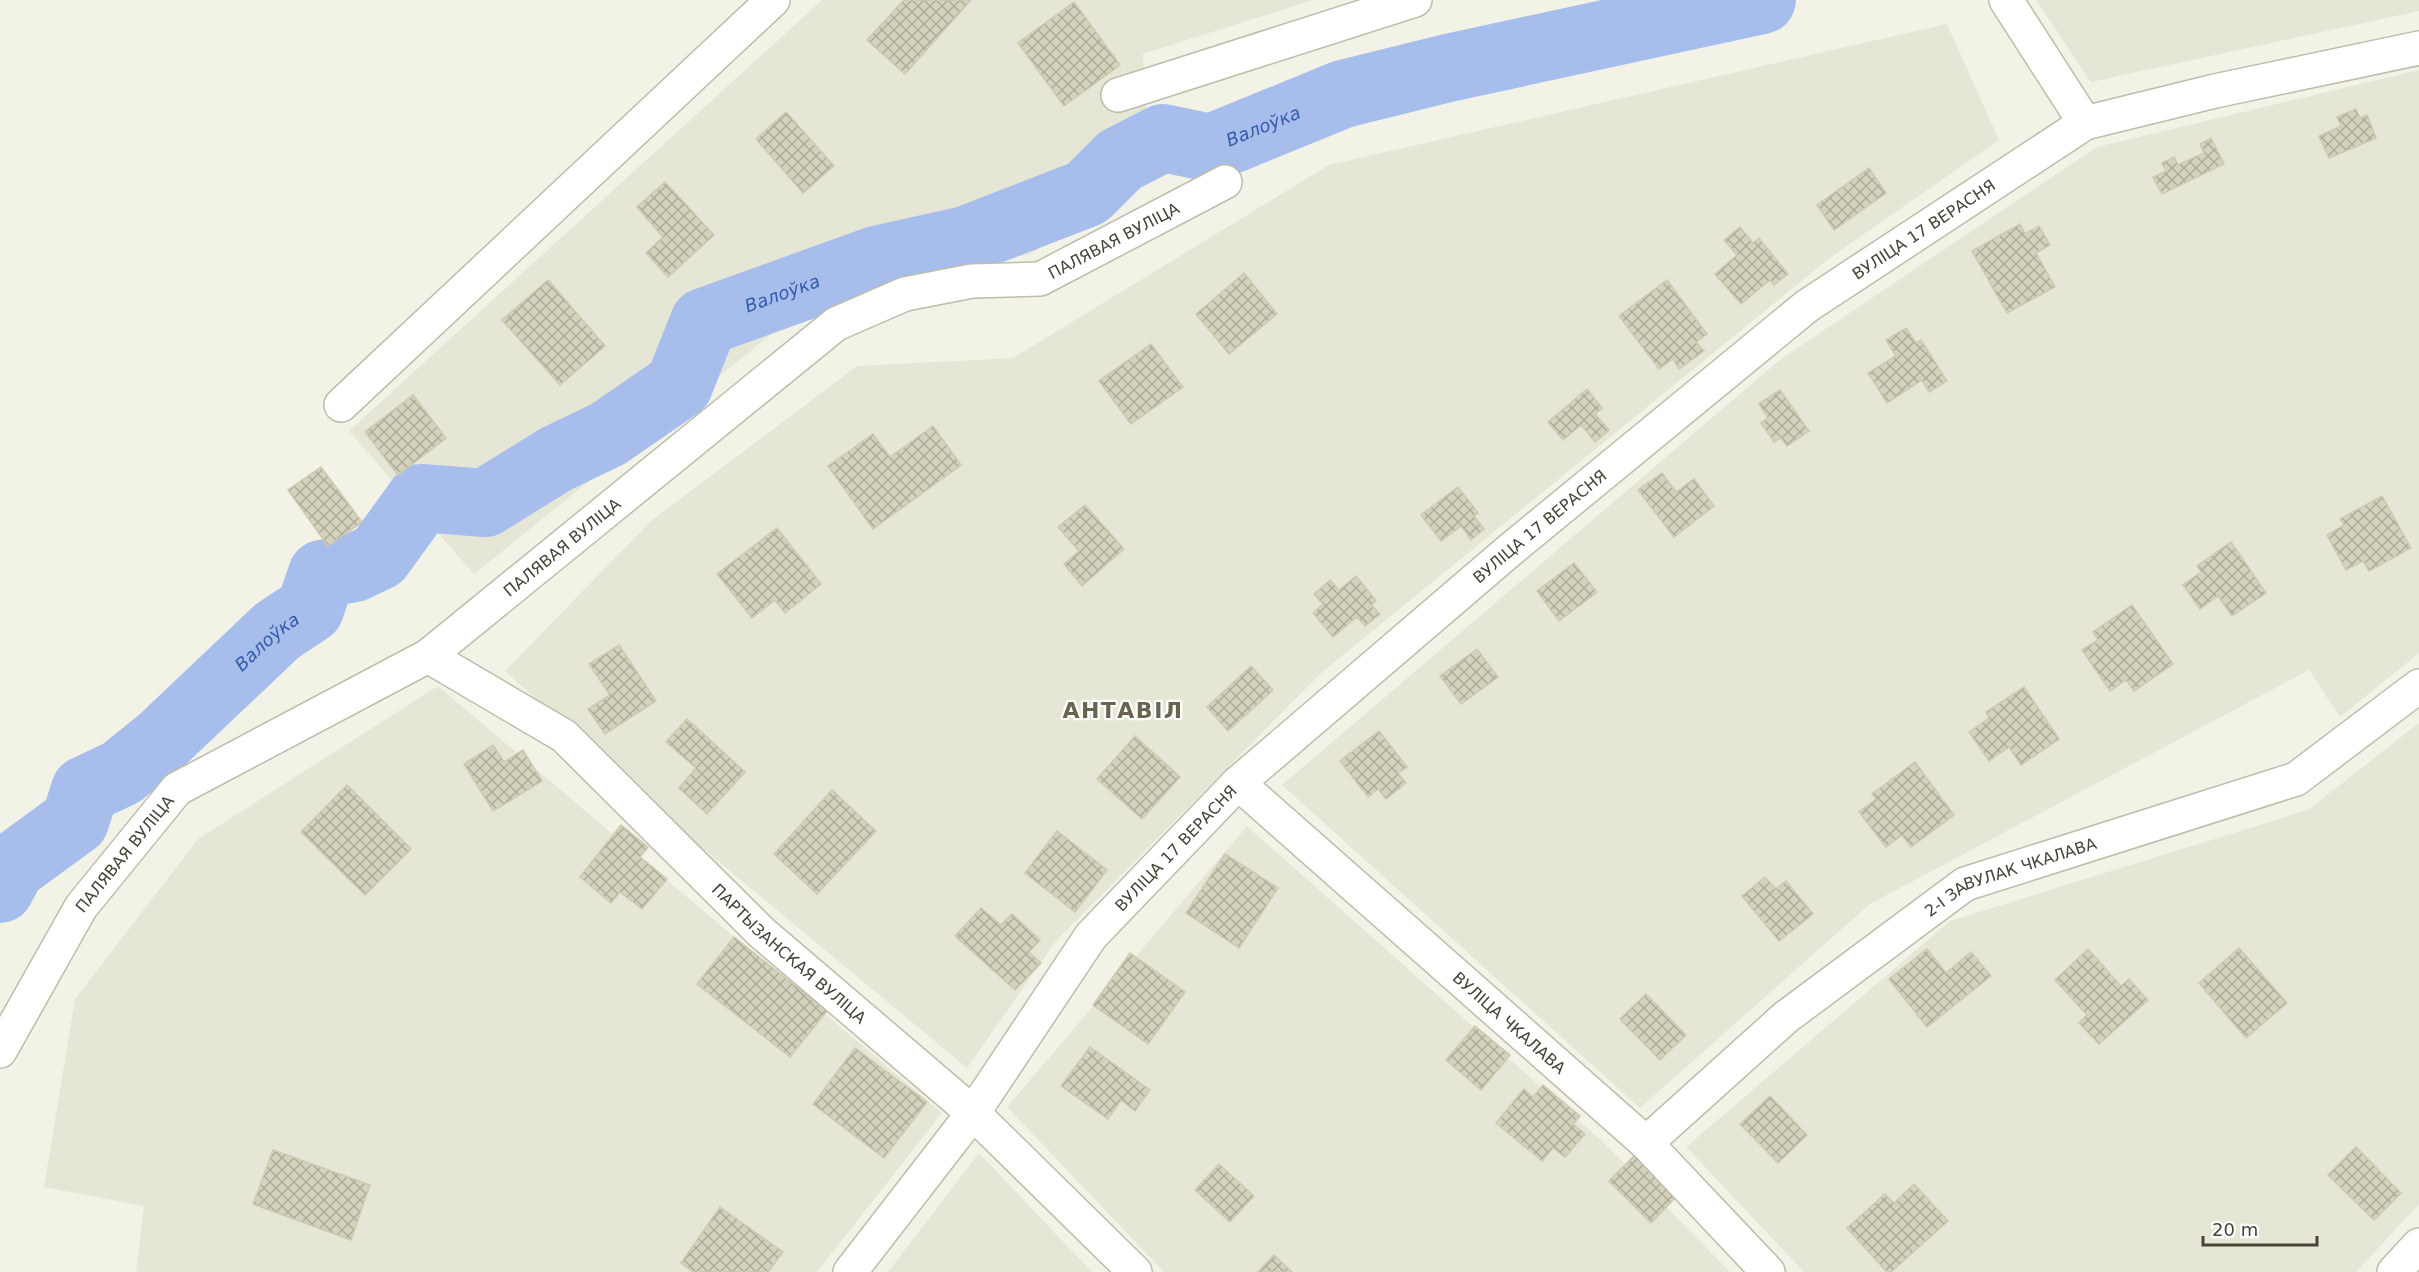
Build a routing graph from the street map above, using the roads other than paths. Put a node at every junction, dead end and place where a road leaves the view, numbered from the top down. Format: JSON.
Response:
{"nodes":[{"id":1,"x":773,"y":0,"type":"edge"},
{"id":2,"x":1415,"y":0,"type":"edge"},
{"id":3,"x":2006,"y":0,"type":"edge"},
{"id":4,"x":2419,"y":48,"type":"edge"},
{"id":5,"x":1118,"y":95,"type":"dead end"},
{"id":6,"x":2085,"y":123,"type":"junction"},
{"id":7,"x":1225,"y":182,"type":"dead end"},
{"id":8,"x":341,"y":405,"type":"dead end"},
{"id":9,"x":428,"y":656,"type":"junction"},
{"id":10,"x":2419,"y":686,"type":"edge"},
{"id":11,"x":1238,"y":783,"type":"junction"},
{"id":12,"x":0,"y":1051,"type":"edge"},
{"id":13,"x":973,"y":1113,"type":"junction"},
{"id":14,"x":1646,"y":1143,"type":"junction"},
{"id":15,"x":2419,"y":1245,"type":"edge"},
{"id":16,"x":850,"y":1272,"type":"edge"},
{"id":17,"x":1135,"y":1272,"type":"edge"},
{"id":18,"x":1768,"y":1272,"type":"edge"},
{"id":19,"x":2394,"y":1272,"type":"edge"}],
"edges":[{"from":1,"to":8,"type":"street"},
{"from":2,"to":5,"type":"street"},
{"from":3,"to":6,"type":"street"},
{"from":4,"to":6,"type":"street","name":"ВУЛІЦА 17 ВЕРАСНЯ"},
{"from":6,"to":11,"type":"street","name":"ВУЛІЦА 17 ВЕРАСНЯ"},
{"from":7,"to":9,"type":"street","name":"ПАЛЯВАЯ ВУЛІЦА"},
{"from":9,"to":12,"type":"street","name":"ПАЛЯВАЯ ВУЛІЦА"},
{"from":9,"to":13,"type":"street","name":"ПАРТЫЗАНСКАЯ ВУЛІЦА"},
{"from":10,"to":14,"type":"street","name":"2-І ЗАВУЛАК ЧКАЛАВА"},
{"from":11,"to":13,"type":"street","name":"ВУЛІЦА 17 ВЕРАСНЯ"},
{"from":11,"to":14,"type":"street","name":"ВУЛІЦА ЧКАЛАВА"},
{"from":13,"to":16,"type":"street","name":"ВУЛІЦА 17 ВЕРАСНЯ"},
{"from":13,"to":17,"type":"street","name":"ПАРТЫЗАНСКАЯ ВУЛІЦА"},
{"from":14,"to":18,"type":"street","name":"ВУЛІЦА ЧКАЛАВА"},
{"from":15,"to":19,"type":"street"}]}
